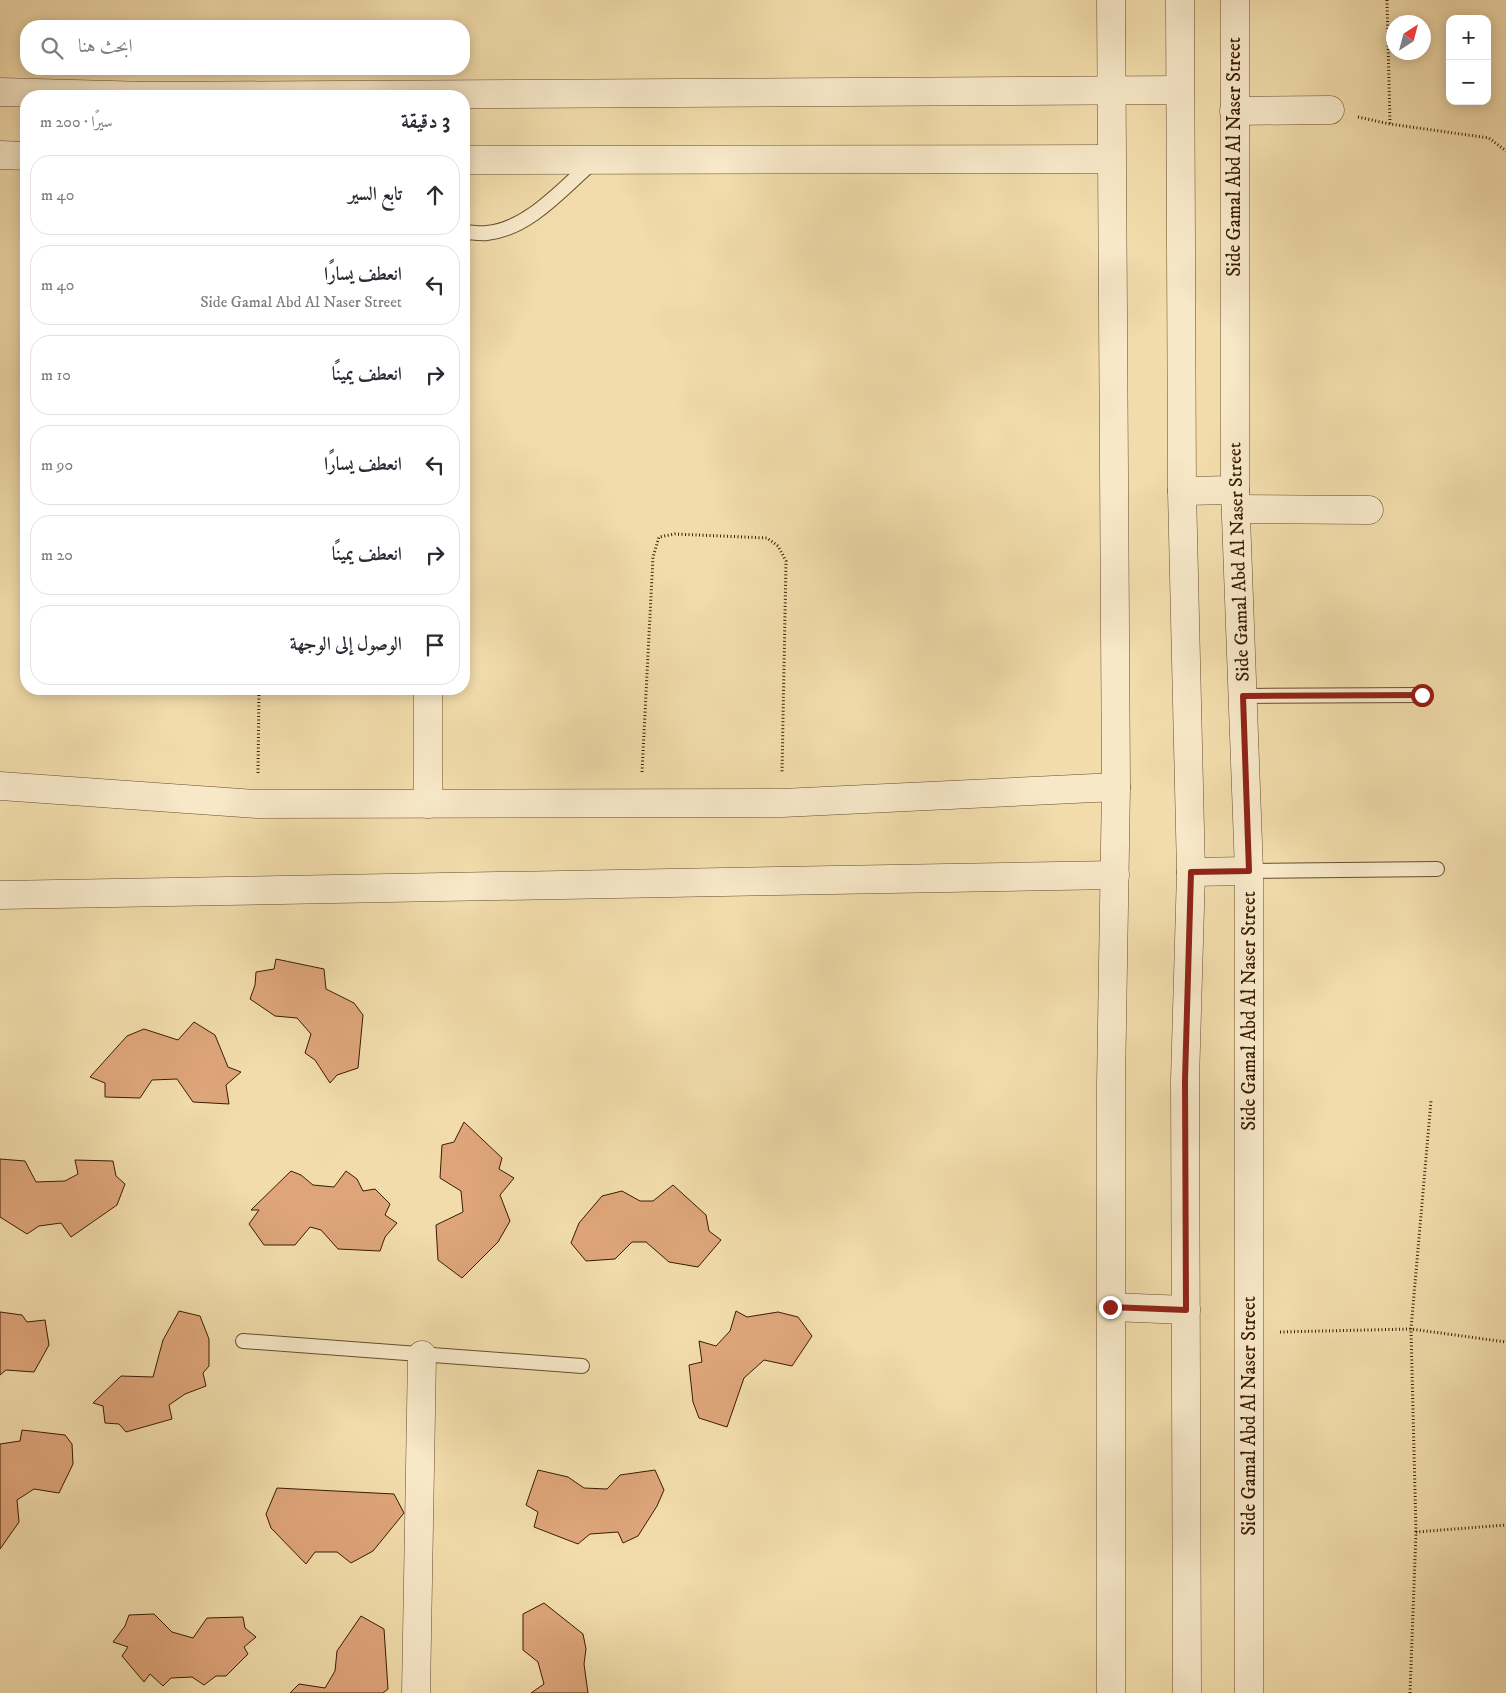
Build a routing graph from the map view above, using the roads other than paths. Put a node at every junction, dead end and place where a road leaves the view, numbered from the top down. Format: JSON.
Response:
{"nodes":[{"id":1,"x":1111,"y":0,"type":"edge"},
{"id":2,"x":1180,"y":0,"type":"edge"},
{"id":3,"x":1235,"y":0,"type":"edge"},
{"id":4,"x":1110,"y":89,"type":"junction"},
{"id":5,"x":1180,"y":90,"type":"junction"},
{"id":6,"x":0,"y":92,"type":"edge"},
{"id":7,"x":20,"y":93,"type":"edge"},
{"id":8,"x":470,"y":94,"type":"edge"},
{"id":9,"x":1330,"y":110,"type":"dead end"},
{"id":10,"x":1234,"y":111,"type":"junction"},
{"id":11,"x":0,"y":155,"type":"edge"},
{"id":12,"x":20,"y":156,"type":"edge"},
{"id":13,"x":1111,"y":159,"type":"junction"},
{"id":14,"x":470,"y":160,"type":"edge"},
{"id":15,"x":595,"y":160,"type":"junction"},
{"id":16,"x":470,"y":232,"type":"edge"},
{"id":17,"x":1182,"y":491,"type":"junction"},
{"id":18,"x":1236,"y":500,"type":"junction"},
{"id":19,"x":1369,"y":510,"type":"dead end"},
{"id":20,"x":428,"y":695,"type":"edge"},
{"id":21,"x":1422,"y":695,"type":"dead end"},
{"id":22,"x":1243,"y":696,"type":"junction"},
{"id":23,"x":0,"y":786,"type":"edge"},
{"id":24,"x":1116,"y":786,"type":"junction"},
{"id":25,"x":428,"y":804,"type":"junction"},
{"id":26,"x":1437,"y":869,"type":"dead end"},
{"id":27,"x":1249,"y":871,"type":"junction"},
{"id":28,"x":1191,"y":872,"type":"junction"},
{"id":29,"x":1114,"y":875,"type":"junction"},
{"id":30,"x":0,"y":895,"type":"edge"},
{"id":31,"x":1110,"y":1307,"type":"junction"},
{"id":32,"x":1186,"y":1310,"type":"junction"},
{"id":33,"x":243,"y":1341,"type":"dead end"},
{"id":34,"x":422,"y":1355,"type":"junction"},
{"id":35,"x":582,"y":1366,"type":"dead end"},
{"id":36,"x":416,"y":1693,"type":"edge"},
{"id":37,"x":1111,"y":1693,"type":"edge"},
{"id":38,"x":1187,"y":1693,"type":"edge"},
{"id":39,"x":1249,"y":1693,"type":"edge"}],
"edges":[{"from":1,"to":4,"type":"street"},
{"from":2,"to":5,"type":"street"},
{"from":3,"to":10,"type":"street","name":"Side Gamal Abd Al Naser Street"},
{"from":4,"to":5,"type":"street"},
{"from":4,"to":8,"type":"street"},
{"from":4,"to":13,"type":"street"},
{"from":5,"to":17,"type":"street"},
{"from":6,"to":7,"type":"street"},
{"from":9,"to":10,"type":"street"},
{"from":10,"to":18,"type":"street","name":"Side Gamal Abd Al Naser Street"},
{"from":11,"to":12,"type":"street"},
{"from":13,"to":15,"type":"street"},
{"from":13,"to":24,"type":"street"},
{"from":14,"to":15,"type":"street"},
{"from":15,"to":16,"type":"lane"},
{"from":17,"to":18,"type":"street"},
{"from":17,"to":28,"type":"street"},
{"from":18,"to":19,"type":"street"},
{"from":18,"to":22,"type":"street","name":"Side Gamal Abd Al Naser Street"},
{"from":20,"to":25,"type":"street"},
{"from":21,"to":22,"type":"lane"},
{"from":22,"to":27,"type":"street","name":"Side Gamal Abd Al Naser Street"},
{"from":23,"to":25,"type":"street"},
{"from":24,"to":25,"type":"street"},
{"from":24,"to":29,"type":"street"},
{"from":26,"to":27,"type":"lane"},
{"from":27,"to":28,"type":"street"},
{"from":27,"to":39,"type":"street","name":"Side Gamal Abd Al Naser Street"},
{"from":28,"to":32,"type":"street"},
{"from":29,"to":30,"type":"street"},
{"from":29,"to":31,"type":"street"},
{"from":31,"to":32,"type":"street"},
{"from":31,"to":37,"type":"street"},
{"from":32,"to":38,"type":"street"},
{"from":33,"to":34,"type":"lane"},
{"from":34,"to":35,"type":"lane"},
{"from":34,"to":36,"type":"street"}]}
